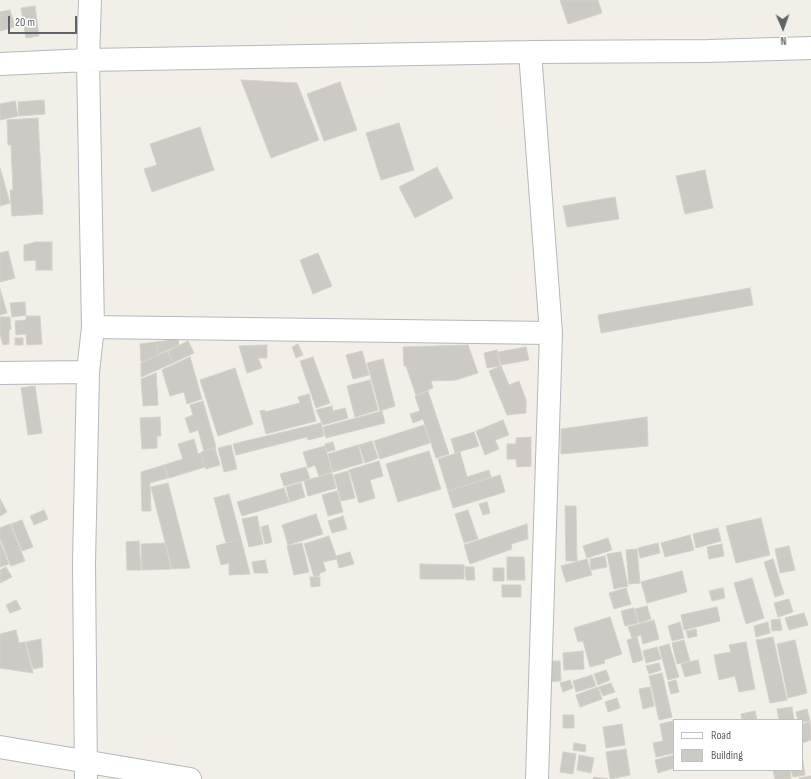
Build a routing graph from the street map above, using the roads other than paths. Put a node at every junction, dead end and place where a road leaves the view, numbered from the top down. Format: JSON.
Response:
{"nodes":[{"id":1,"x":90,"y":0,"type":"edge"},
{"id":2,"x":811,"y":48,"type":"edge"},
{"id":3,"x":530,"y":52,"type":"junction"},
{"id":4,"x":88,"y":60,"type":"junction"},
{"id":5,"x":0,"y":64,"type":"edge"},
{"id":6,"x":93,"y":327,"type":"junction"},
{"id":7,"x":551,"y":333,"type":"junction"},
{"id":8,"x":88,"y":372,"type":"junction"},
{"id":9,"x":0,"y":373,"type":"edge"},
{"id":10,"x":0,"y":747,"type":"edge"},
{"id":11,"x":86,"y":770,"type":"edge"},
{"id":12,"x":190,"y":779,"type":"edge"},
{"id":13,"x":537,"y":779,"type":"edge"}],
"edges":[{"from":1,"to":4,"type":"street"},
{"from":2,"to":3,"type":"street"},
{"from":3,"to":4,"type":"street"},
{"from":3,"to":7,"type":"street"},
{"from":4,"to":5,"type":"street"},
{"from":4,"to":6,"type":"street"},
{"from":6,"to":7,"type":"street"},
{"from":6,"to":8,"type":"street"},
{"from":7,"to":13,"type":"street"},
{"from":8,"to":9,"type":"street"},
{"from":8,"to":11,"type":"street"},
{"from":10,"to":11,"type":"street"},
{"from":11,"to":12,"type":"street"}]}
